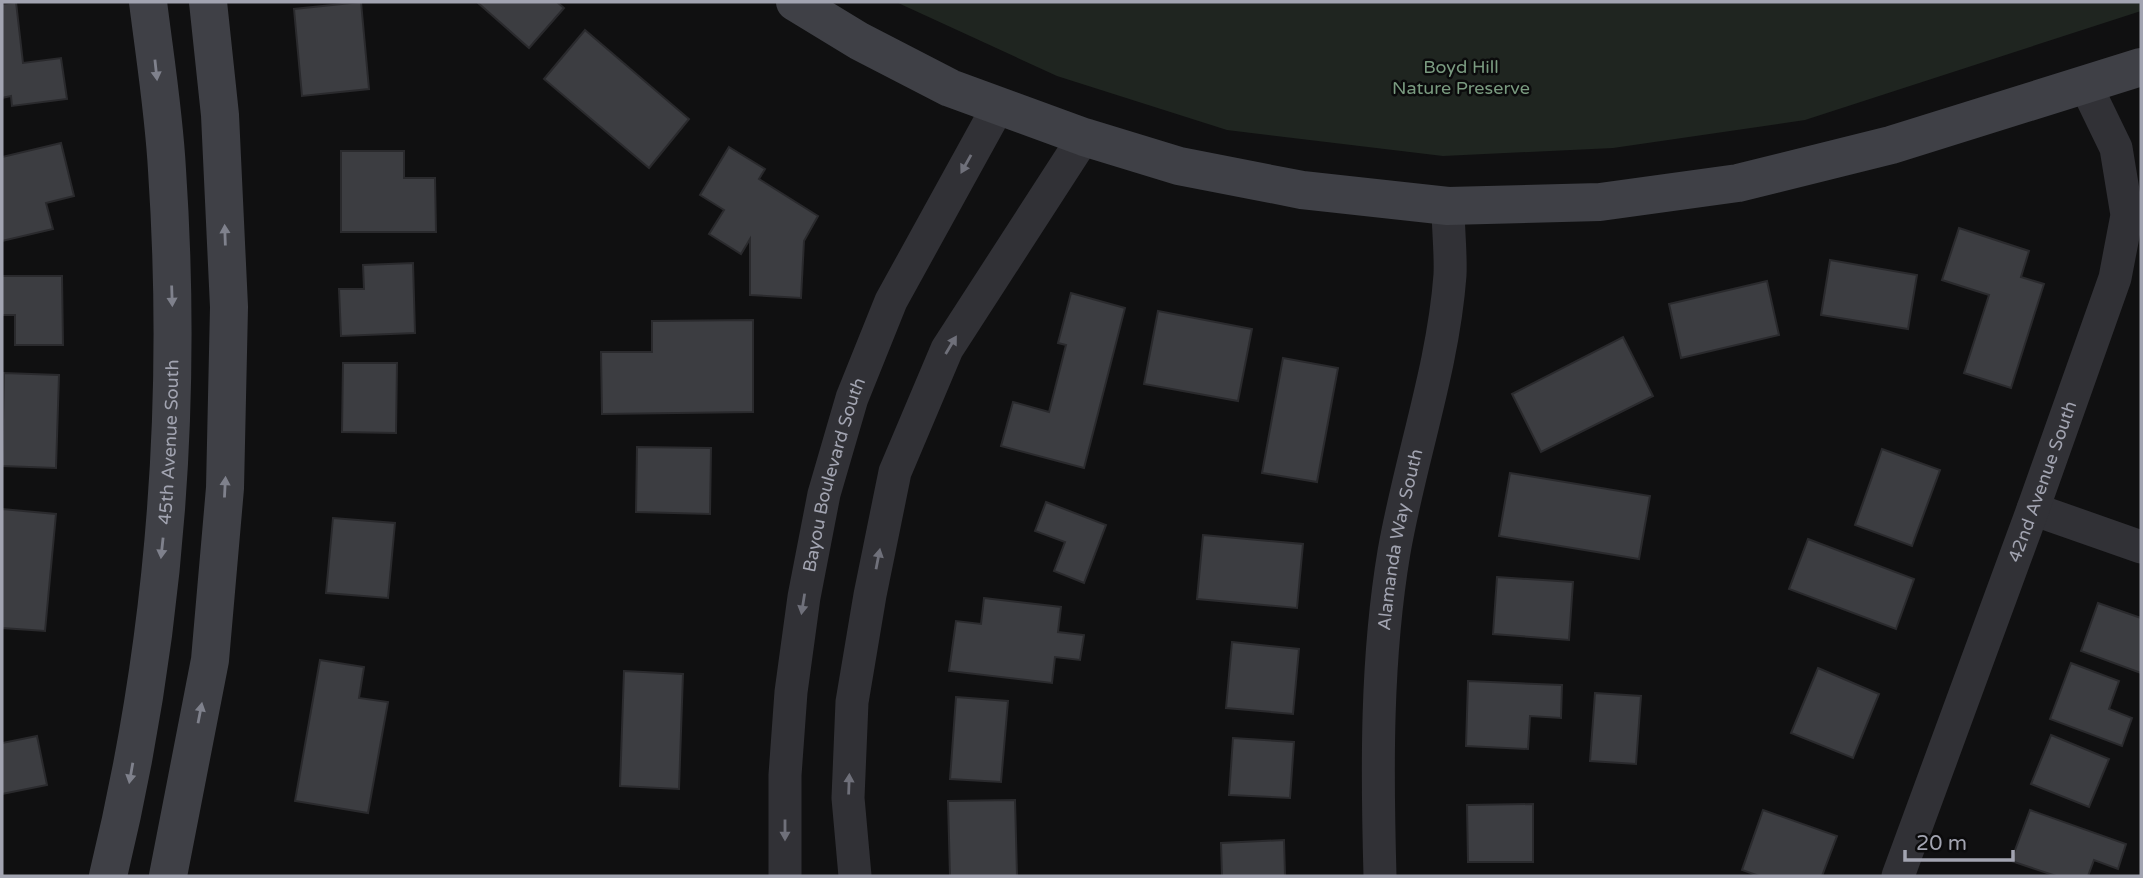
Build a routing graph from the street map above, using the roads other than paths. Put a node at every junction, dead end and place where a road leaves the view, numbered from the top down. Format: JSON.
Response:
{"nodes":[{"id":1,"x":148,"y":2,"type":"edge"},
{"id":2,"x":208,"y":2,"type":"edge"},
{"id":3,"x":794,"y":2,"type":"edge"},
{"id":4,"x":2141,"y":67,"type":"edge"},
{"id":5,"x":2085,"y":84,"type":"junction"},
{"id":6,"x":999,"y":104,"type":"junction"},
{"id":7,"x":1084,"y":137,"type":"junction"},
{"id":8,"x":1448,"y":206,"type":"junction"},
{"id":9,"x":2033,"y":509,"type":"junction"},
{"id":10,"x":2141,"y":547,"type":"edge"},
{"id":11,"x":108,"y":876,"type":"edge"},
{"id":12,"x":168,"y":876,"type":"edge"},
{"id":13,"x":785,"y":876,"type":"edge"},
{"id":14,"x":855,"y":876,"type":"edge"},
{"id":15,"x":1380,"y":876,"type":"edge"},
{"id":16,"x":1898,"y":876,"type":"edge"}],
"edges":[{"from":1,"to":11,"type":"street","name":"45th Avenue South","one_way":true},
{"from":12,"to":2,"type":"street","one_way":true},
{"from":3,"to":6,"type":"street"},
{"from":4,"to":5,"type":"street"},
{"from":5,"to":8,"type":"street"},
{"from":5,"to":9,"type":"street","name":"42nd Avenue South"},
{"from":6,"to":7,"type":"street"},
{"from":6,"to":13,"type":"street","name":"Bayou Boulevard South","one_way":true},
{"from":7,"to":8,"type":"street"},
{"from":14,"to":7,"type":"street","one_way":true},
{"from":8,"to":15,"type":"street","name":"Alamanda Way South"},
{"from":9,"to":10,"type":"street"},
{"from":9,"to":16,"type":"street","name":"42nd Avenue South"}]}
